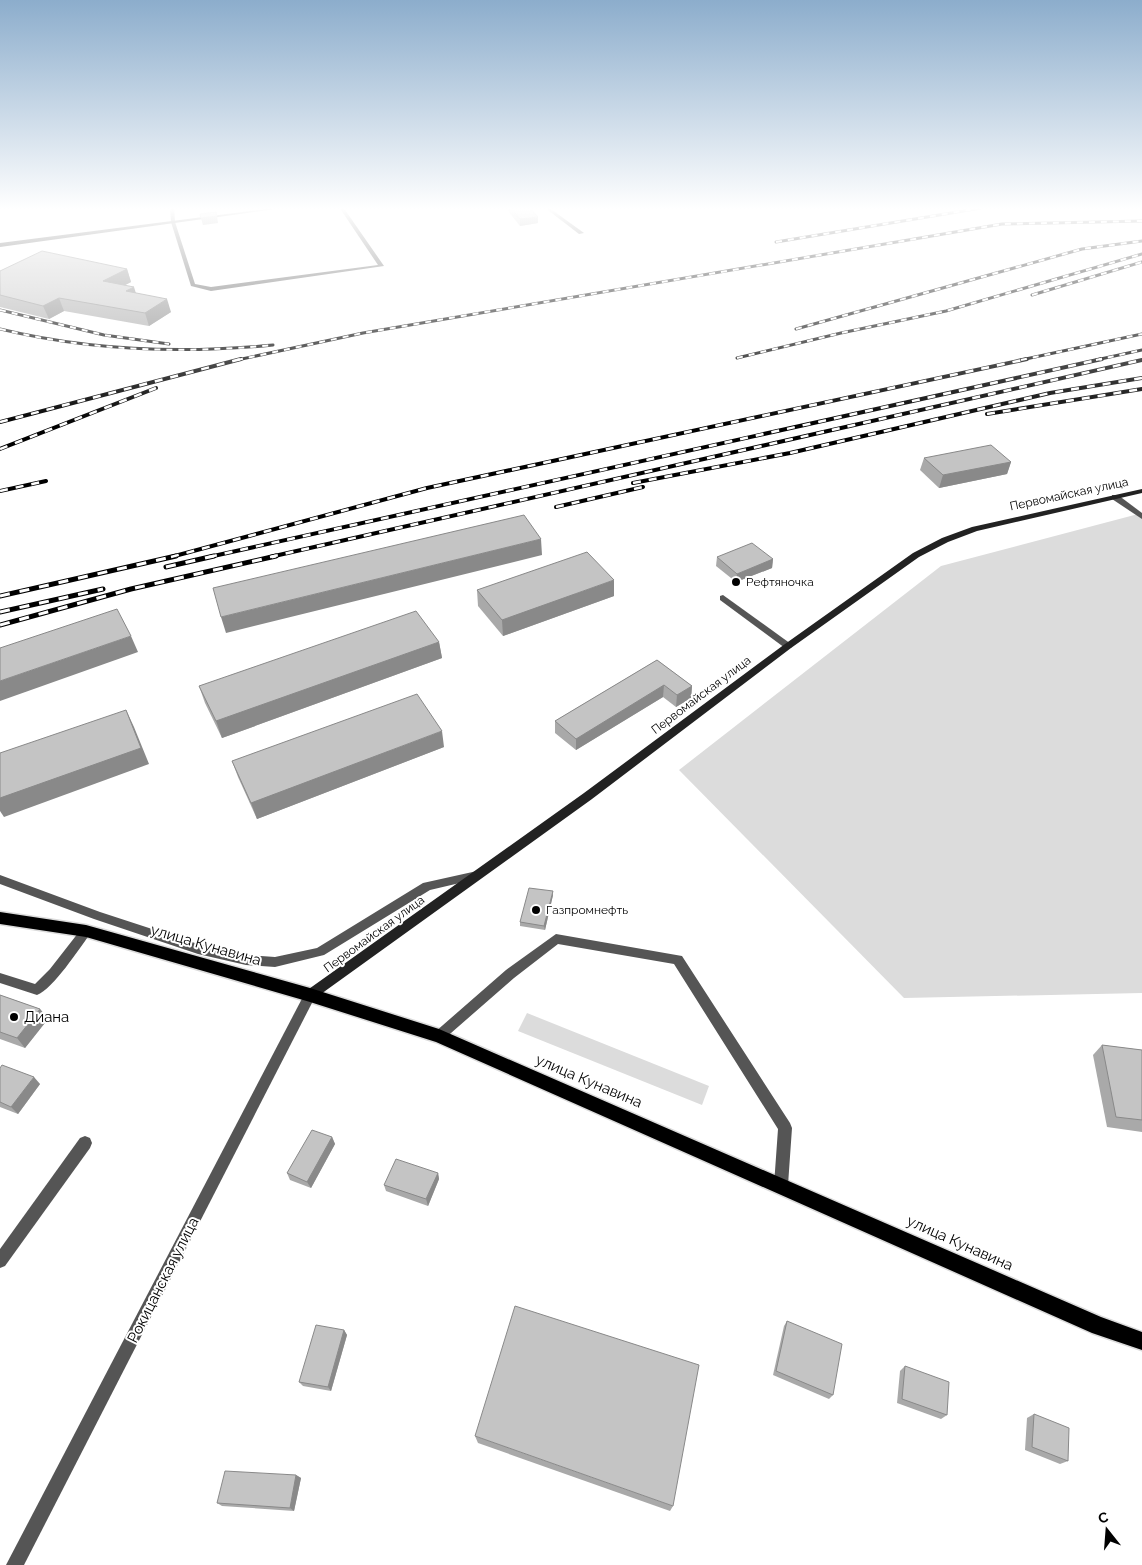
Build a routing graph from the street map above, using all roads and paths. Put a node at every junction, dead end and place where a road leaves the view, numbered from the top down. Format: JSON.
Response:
{"nodes":[{"id":1,"x":191,"y":280,"type":"edge"},
{"id":2,"x":277,"y":280,"type":"edge"},
{"id":3,"x":1142,"y":491,"type":"edge"},
{"id":4,"x":1115,"y":497,"type":"junction"},
{"id":5,"x":1142,"y":517,"type":"edge"},
{"id":6,"x":723,"y":598,"type":"dead end"},
{"id":7,"x":788,"y":646,"type":"junction"},
{"id":8,"x":477,"y":875,"type":"junction"},
{"id":9,"x":0,"y":879,"type":"edge"},
{"id":10,"x":0,"y":918,"type":"edge"},
{"id":11,"x":86,"y":931,"type":"junction"},
{"id":12,"x":0,"y":978,"type":"edge"},
{"id":13,"x":310,"y":995,"type":"junction"},
{"id":14,"x":439,"y":1036,"type":"junction"},
{"id":15,"x":85,"y":1143,"type":"dead end"},
{"id":16,"x":781,"y":1185,"type":"junction"},
{"id":17,"x":0,"y":1261,"type":"edge"},
{"id":18,"x":1142,"y":1341,"type":"edge"},
{"id":19,"x":15,"y":1565,"type":"edge"}],
"edges":[{"from":1,"to":2,"type":"street"},
{"from":3,"to":4,"type":"main road","name":"Первомайская улица"},
{"from":4,"to":5,"type":"street"},
{"from":4,"to":7,"type":"main road","name":"Первомайская улица"},
{"from":6,"to":7,"type":"street"},
{"from":7,"to":8,"type":"main road","name":"Первомайская улица"},
{"from":8,"to":9,"type":"street"},
{"from":8,"to":13,"type":"main road","name":"Первомайская улица"},
{"from":10,"to":11,"type":"main road","name":"улица Кунавина"},
{"from":11,"to":12,"type":"street"},
{"from":11,"to":13,"type":"main road","name":"улица Кунавина"},
{"from":13,"to":14,"type":"main road","name":"улица Кунавина"},
{"from":13,"to":19,"type":"street","name":"Рокицанская улица"},
{"from":14,"to":16,"type":"main road","name":"улица Кунавина"},
{"from":14,"to":16,"type":"street"},
{"from":15,"to":17,"type":"street"},
{"from":16,"to":18,"type":"main road","name":"улица Кунавина"}]}
